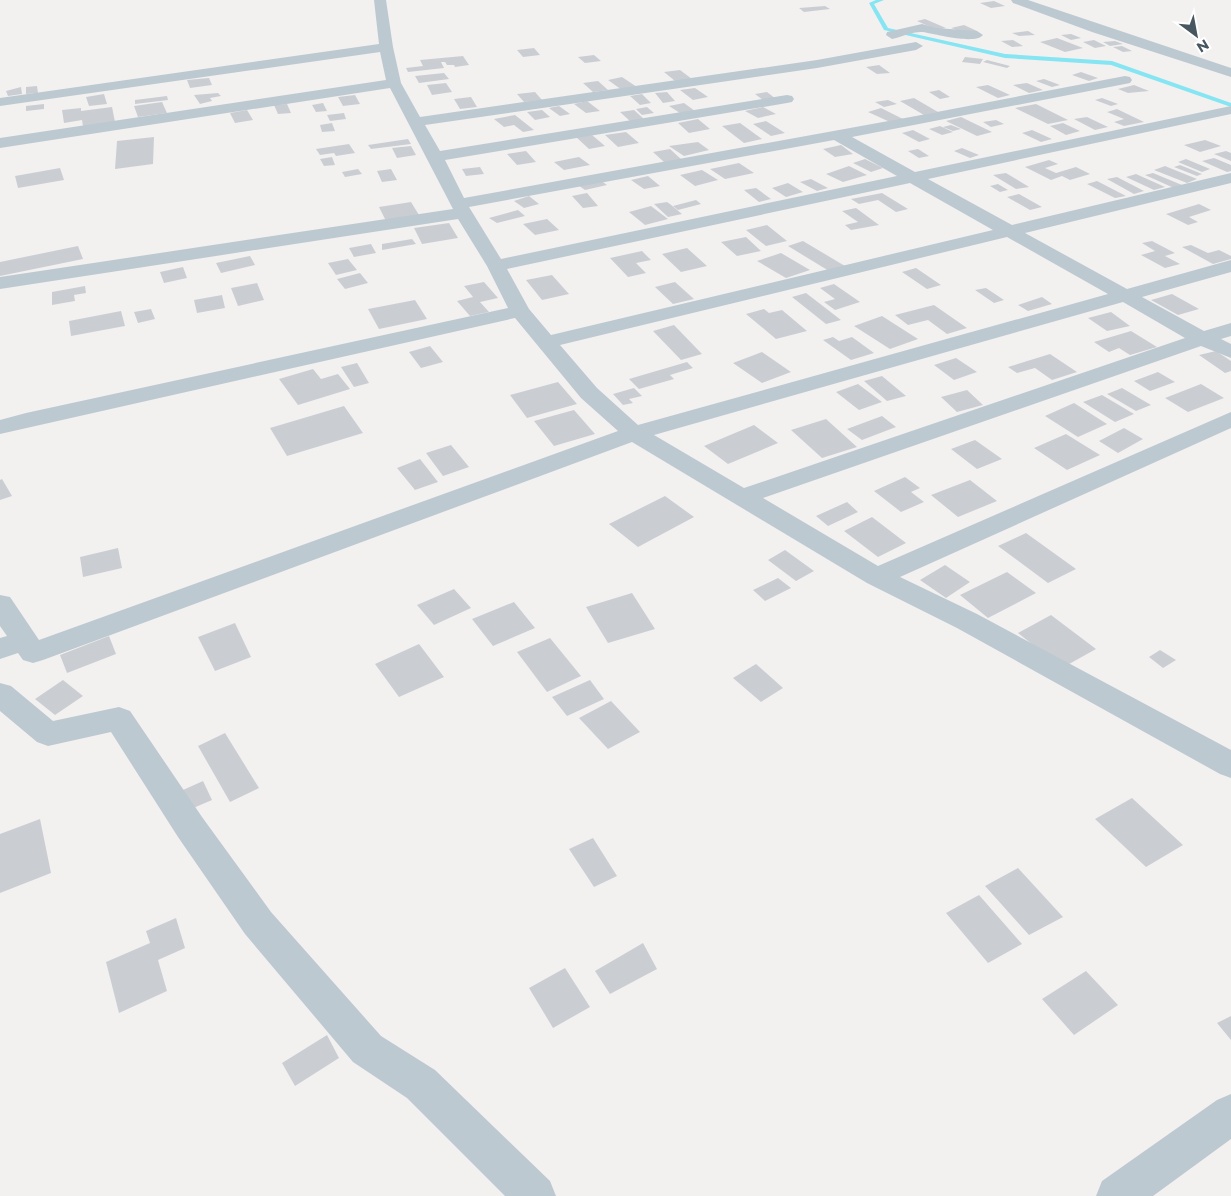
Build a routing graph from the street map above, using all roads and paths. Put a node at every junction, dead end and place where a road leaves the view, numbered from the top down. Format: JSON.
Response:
{"nodes":[{"id":1,"x":380,"y":0,"type":"edge"},
{"id":2,"x":1017,"y":0,"type":"edge"},
{"id":3,"x":977,"y":35,"type":"dead end"},
{"id":4,"x":386,"y":48,"type":"junction"},
{"id":5,"x":1231,"y":73,"type":"edge"},
{"id":6,"x":176,"y":77,"type":"junction"},
{"id":7,"x":1125,"y":80,"type":"dead end"},
{"id":8,"x":394,"y":83,"type":"junction"},
{"id":9,"x":787,"y":99,"type":"dead end"},
{"id":10,"x":0,"y":102,"type":"edge"},
{"id":11,"x":1226,"y":111,"type":"edge"},
{"id":12,"x":197,"y":113,"type":"junction"},
{"id":13,"x":416,"y":122,"type":"junction"},
{"id":14,"x":836,"y":135,"type":"junction"},
{"id":15,"x":0,"y":142,"type":"edge"},
{"id":16,"x":435,"y":157,"type":"junction"},
{"id":17,"x":913,"y":178,"type":"junction"},
{"id":18,"x":1231,"y":178,"type":"edge"},
{"id":19,"x":461,"y":208,"type":"junction"},
{"id":20,"x":1011,"y":231,"type":"junction"},
{"id":21,"x":496,"y":266,"type":"junction"},
{"id":22,"x":1231,"y":266,"type":"edge"},
{"id":23,"x":0,"y":283,"type":"edge"},
{"id":24,"x":1125,"y":296,"type":"junction"},
{"id":25,"x":520,"y":311,"type":"junction"},
{"id":26,"x":1231,"y":329,"type":"edge"},
{"id":27,"x":1203,"y":339,"type":"junction"},
{"id":28,"x":548,"y":342,"type":"junction"},
{"id":29,"x":1231,"y":352,"type":"edge"},
{"id":30,"x":1231,"y":419,"type":"edge"},
{"id":31,"x":0,"y":427,"type":"edge"},
{"id":32,"x":634,"y":433,"type":"junction"},
{"id":33,"x":742,"y":498,"type":"junction"},
{"id":34,"x":876,"y":577,"type":"junction"},
{"id":35,"x":0,"y":604,"type":"edge"},
{"id":36,"x":12,"y":644,"type":"edge"},
{"id":37,"x":0,"y":694,"type":"edge"},
{"id":38,"x":1231,"y":765,"type":"edge"},
{"id":39,"x":1231,"y":1114,"type":"edge"},
{"id":40,"x":535,"y":1196,"type":"edge"},
{"id":41,"x":1117,"y":1196,"type":"edge"}],
"edges":[{"from":1,"to":4,"type":"street"},
{"from":2,"to":5,"type":"street"},
{"from":3,"to":13,"type":"street"},
{"from":4,"to":6,"type":"street"},
{"from":4,"to":8,"type":"street"},
{"from":6,"to":10,"type":"street"},
{"from":6,"to":12,"type":"street"},
{"from":7,"to":14,"type":"street"},
{"from":8,"to":12,"type":"street"},
{"from":8,"to":13,"type":"street"},
{"from":9,"to":16,"type":"street"},
{"from":11,"to":17,"type":"street"},
{"from":12,"to":15,"type":"street"},
{"from":13,"to":16,"type":"street"},
{"from":14,"to":17,"type":"street"},
{"from":14,"to":19,"type":"street"},
{"from":16,"to":19,"type":"street"},
{"from":17,"to":20,"type":"street"},
{"from":17,"to":21,"type":"street"},
{"from":18,"to":20,"type":"street"},
{"from":19,"to":21,"type":"street"},
{"from":19,"to":23,"type":"street"},
{"from":20,"to":24,"type":"street"},
{"from":20,"to":28,"type":"street"},
{"from":21,"to":25,"type":"street"},
{"from":22,"to":24,"type":"street"},
{"from":24,"to":27,"type":"street"},
{"from":24,"to":32,"type":"street"},
{"from":25,"to":28,"type":"street"},
{"from":25,"to":31,"type":"street"},
{"from":26,"to":27,"type":"street"},
{"from":27,"to":29,"type":"street"},
{"from":27,"to":33,"type":"street"},
{"from":28,"to":32,"type":"street"},
{"from":30,"to":34,"type":"street"},
{"from":32,"to":33,"type":"street"},
{"from":32,"to":36,"type":"street"},
{"from":33,"to":34,"type":"street"},
{"from":34,"to":38,"type":"street"},
{"from":35,"to":36,"type":"street"},
{"from":37,"to":40,"type":"street"},
{"from":39,"to":41,"type":"street"}]}
